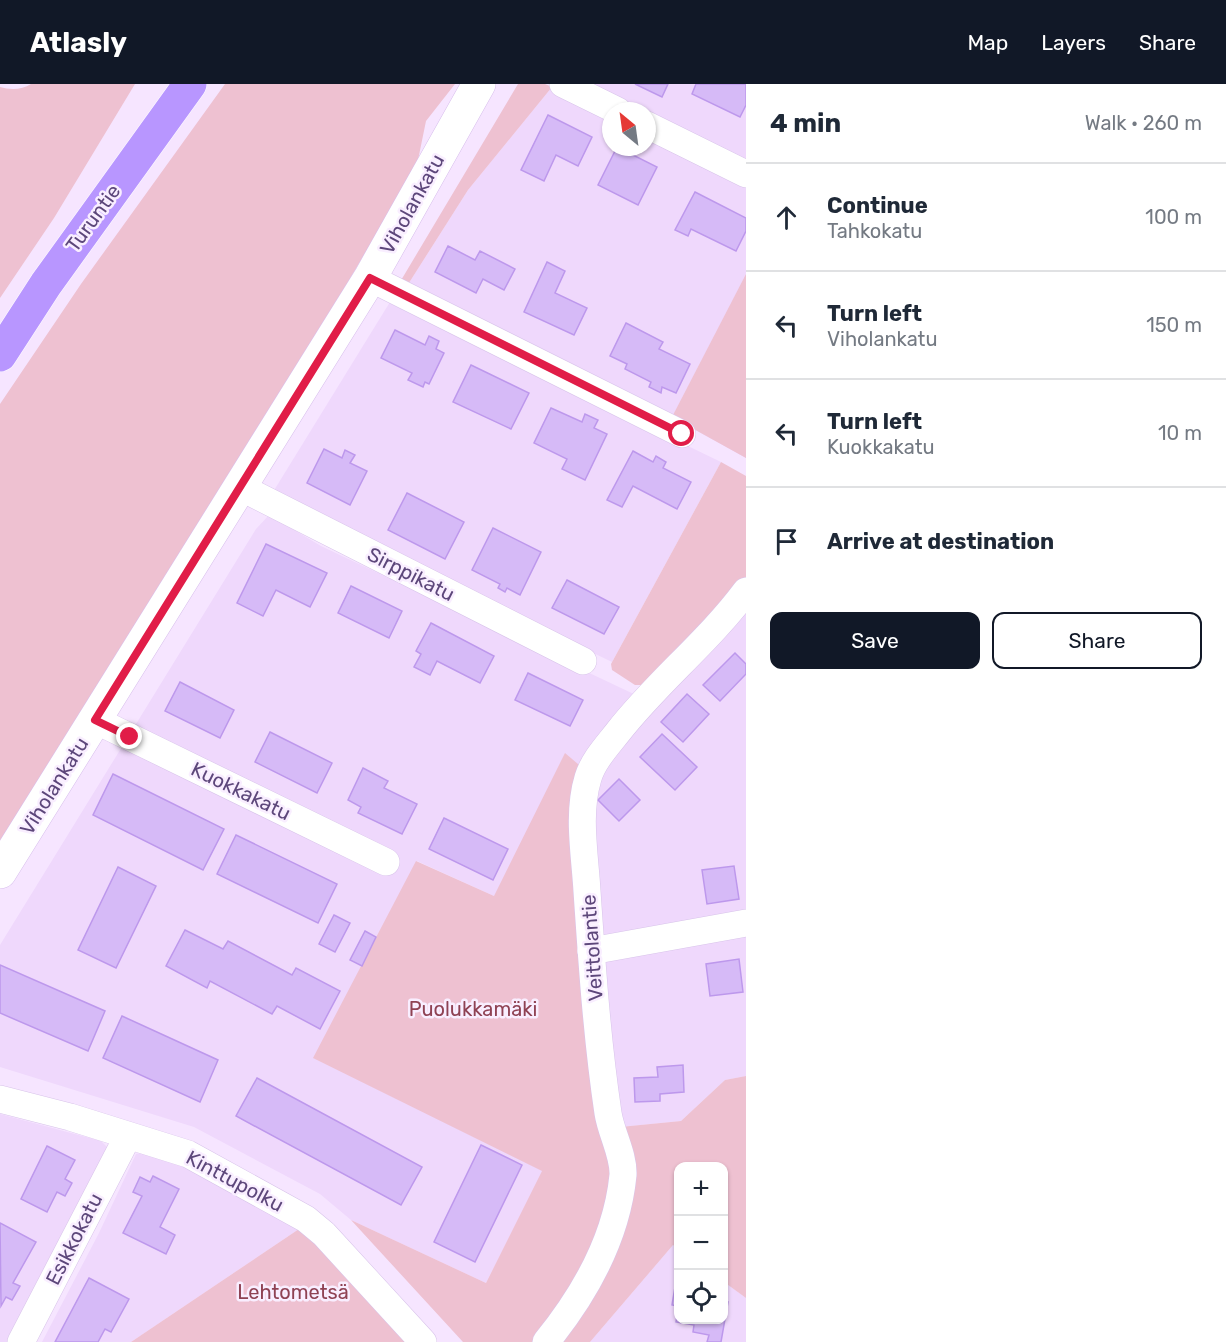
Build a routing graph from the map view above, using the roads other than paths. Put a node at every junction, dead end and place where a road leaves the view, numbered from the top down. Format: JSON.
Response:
{"nodes":[{"id":1,"x":190,"y":84,"type":"edge"},
{"id":2,"x":479,"y":84,"type":"edge"},
{"id":3,"x":563,"y":84,"type":"edge"},
{"id":4,"x":602,"y":103,"type":"edge"},
{"id":5,"x":656,"y":129,"type":"edge"},
{"id":6,"x":746,"y":174,"type":"edge"},
{"id":7,"x":370,"y":278,"type":"junction"},
{"id":8,"x":0,"y":355,"type":"edge"},
{"id":9,"x":682,"y":434,"type":"dead end"},
{"id":10,"x":240,"y":487,"type":"junction"},
{"id":11,"x":746,"y":591,"type":"edge"},
{"id":12,"x":583,"y":661,"type":"dead end"},
{"id":13,"x":95,"y":720,"type":"junction"},
{"id":14,"x":386,"y":862,"type":"dead end"},
{"id":15,"x":0,"y":872,"type":"edge"},
{"id":16,"x":746,"y":923,"type":"edge"},
{"id":17,"x":591,"y":951,"type":"junction"},
{"id":18,"x":0,"y":1099,"type":"edge"},
{"id":19,"x":128,"y":1136,"type":"junction"},
{"id":20,"x":21,"y":1342,"type":"edge"},
{"id":21,"x":423,"y":1342,"type":"edge"},
{"id":22,"x":546,"y":1342,"type":"edge"}],
"edges":[{"from":1,"to":8,"type":"highway","name":"Turuntie"},
{"from":2,"to":7,"type":"main road","name":"Viholankatu"},
{"from":3,"to":4,"type":"street"},
{"from":5,"to":6,"type":"street"},
{"from":7,"to":9,"type":"street"},
{"from":7,"to":10,"type":"main road","name":"Viholankatu"},
{"from":10,"to":12,"type":"street","name":"Sirppikatu"},
{"from":10,"to":13,"type":"main road","name":"Viholankatu"},
{"from":11,"to":17,"type":"street","name":"Veittolantie"},
{"from":13,"to":14,"type":"street","name":"Kuokkakatu"},
{"from":13,"to":15,"type":"main road","name":"Viholankatu"},
{"from":16,"to":17,"type":"street"},
{"from":17,"to":22,"type":"street","name":"Veittolantie"},
{"from":18,"to":19,"type":"street","name":"Kinttupolku"},
{"from":19,"to":20,"type":"street","name":"Esikkokatu"},
{"from":19,"to":21,"type":"street","name":"Kinttupolku"}]}
